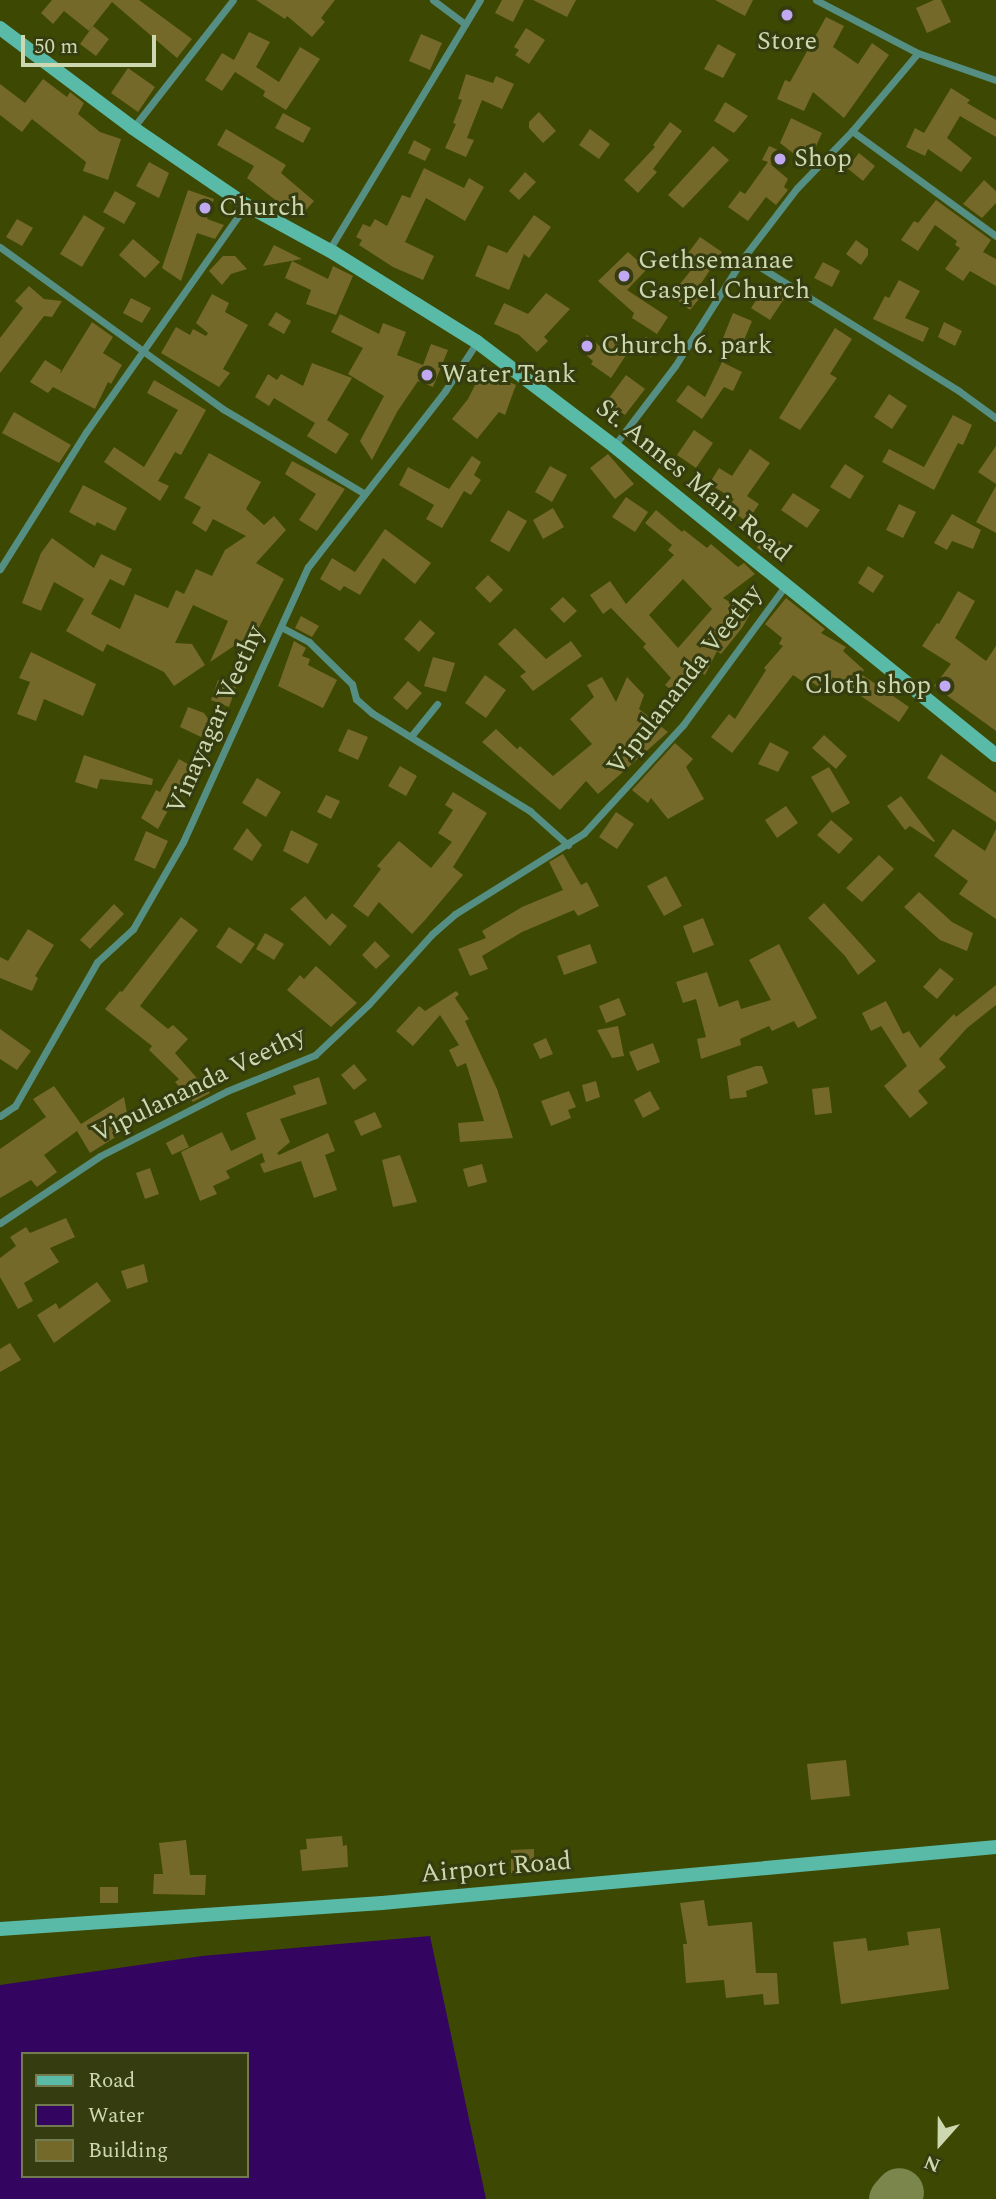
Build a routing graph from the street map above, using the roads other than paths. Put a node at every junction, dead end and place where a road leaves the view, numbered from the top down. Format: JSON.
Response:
{"nodes":[{"id":1,"x":233,"y":0,"type":"edge"},
{"id":2,"x":433,"y":0,"type":"edge"},
{"id":3,"x":480,"y":0,"type":"edge"},
{"id":4,"x":816,"y":0,"type":"edge"},
{"id":5,"x":465,"y":24,"type":"junction"},
{"id":6,"x":0,"y":28,"type":"edge"},
{"id":7,"x":918,"y":53,"type":"junction"},
{"id":8,"x":996,"y":80,"type":"edge"},
{"id":9,"x":133,"y":128,"type":"junction"},
{"id":10,"x":852,"y":131,"type":"junction"},
{"id":11,"x":246,"y":205,"type":"junction"},
{"id":12,"x":996,"y":236,"type":"edge"},
{"id":13,"x":0,"y":247,"type":"edge"},
{"id":14,"x":329,"y":250,"type":"junction"},
{"id":15,"x":744,"y":257,"type":"junction"},
{"id":16,"x":477,"y":342,"type":"junction"},
{"id":17,"x":143,"y":352,"type":"junction"},
{"id":18,"x":996,"y":418,"type":"edge"},
{"id":19,"x":614,"y":446,"type":"junction"},
{"id":20,"x":365,"y":494,"type":"junction"},
{"id":21,"x":0,"y":569,"type":"edge"},
{"id":22,"x":785,"y":586,"type":"junction"},
{"id":23,"x":281,"y":626,"type":"junction"},
{"id":24,"x":437,"y":704,"type":"dead end"},
{"id":25,"x":412,"y":735,"type":"junction"},
{"id":26,"x":996,"y":755,"type":"edge"},
{"id":27,"x":568,"y":845,"type":"junction"},
{"id":28,"x":0,"y":1116,"type":"edge"},
{"id":29,"x":0,"y":1223,"type":"edge"},
{"id":30,"x":996,"y":1847,"type":"edge"},
{"id":31,"x":0,"y":1929,"type":"edge"}],
"edges":[{"from":1,"to":9,"type":"street"},
{"from":2,"to":5,"type":"street"},
{"from":3,"to":5,"type":"street"},
{"from":4,"to":7,"type":"street"},
{"from":5,"to":14,"type":"street"},
{"from":6,"to":9,"type":"street","name":"St. Annes Main Road"},
{"from":7,"to":8,"type":"street"},
{"from":7,"to":10,"type":"street"},
{"from":9,"to":11,"type":"street","name":"St. Annes Main Road"},
{"from":10,"to":12,"type":"street"},
{"from":10,"to":15,"type":"street"},
{"from":11,"to":14,"type":"street","name":"St. Annes Main Road"},
{"from":11,"to":17,"type":"street"},
{"from":13,"to":17,"type":"street"},
{"from":14,"to":16,"type":"street","name":"St. Annes Main Road"},
{"from":15,"to":18,"type":"street"},
{"from":15,"to":19,"type":"street"},
{"from":16,"to":19,"type":"street","name":"St. Annes Main Road"},
{"from":16,"to":20,"type":"street","name":"Vinayagar Veethy"},
{"from":17,"to":20,"type":"street"},
{"from":17,"to":21,"type":"street"},
{"from":19,"to":22,"type":"street","name":"St. Annes Main Road"},
{"from":20,"to":23,"type":"street","name":"Vinayagar Veethy"},
{"from":22,"to":26,"type":"street","name":"St. Annes Main Road"},
{"from":22,"to":27,"type":"street","name":"Vipulananda Veethy"},
{"from":23,"to":25,"type":"street"},
{"from":23,"to":28,"type":"street","name":"Vinayagar Veethy"},
{"from":24,"to":25,"type":"street"},
{"from":25,"to":27,"type":"street"},
{"from":27,"to":29,"type":"street","name":"Vipulananda Veethy"},
{"from":30,"to":31,"type":"street","name":"Airport Road"}]}
